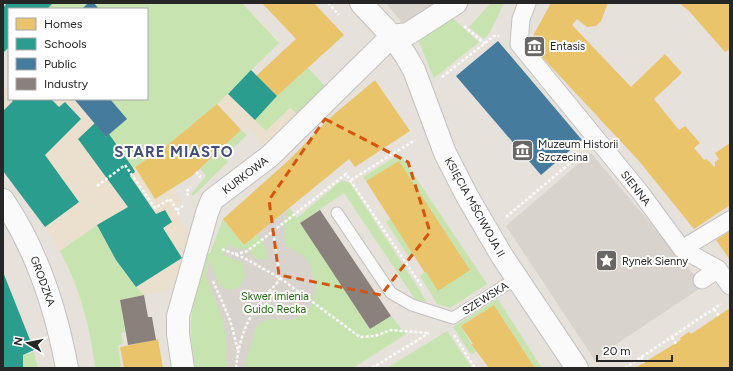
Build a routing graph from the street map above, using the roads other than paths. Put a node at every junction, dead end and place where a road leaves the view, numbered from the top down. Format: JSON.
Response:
{"nodes":[{"id":1,"x":361,"y":3,"type":"edge"},
{"id":2,"x":456,"y":3,"type":"edge"},
{"id":3,"x":527,"y":3,"type":"edge"},
{"id":4,"x":392,"y":36,"type":"junction"},
{"id":5,"x":3,"y":200,"type":"edge"},
{"id":6,"x":337,"y":213,"type":"dead end"},
{"id":7,"x":730,"y":220,"type":"edge"},
{"id":8,"x":682,"y":249,"type":"junction"},
{"id":9,"x":718,"y":270,"type":"junction"},
{"id":10,"x":517,"y":278,"type":"junction"},
{"id":11,"x":702,"y":280,"type":"dead end"},
{"id":12,"x":727,"y":294,"type":"edge"},
{"id":13,"x":182,"y":363,"type":"edge"},
{"id":14,"x":67,"y":368,"type":"edge"},
{"id":15,"x":577,"y":368,"type":"edge"}],
"edges":[{"from":1,"to":4,"type":"street","name":"KSIĘCIA MŚCIWOJA II"},
{"from":2,"to":4,"type":"street"},
{"from":3,"to":8,"type":"street","name":"SIENNA"},
{"from":4,"to":10,"type":"street","name":"KSIĘCIA MŚCIWOJA II"},
{"from":4,"to":13,"type":"street","name":"KURKOWA"},
{"from":5,"to":14,"type":"street","name":"GRODZKA"},
{"from":6,"to":10,"type":"lane","name":"SZEWSKA"},
{"from":7,"to":8,"type":"street"},
{"from":8,"to":9,"type":"street","name":"SIENNA"},
{"from":9,"to":11,"type":"street"},
{"from":9,"to":12,"type":"street","name":"SIENNA"},
{"from":10,"to":15,"type":"street","name":"KSIĘCIA MŚCIWOJA II"}]}
